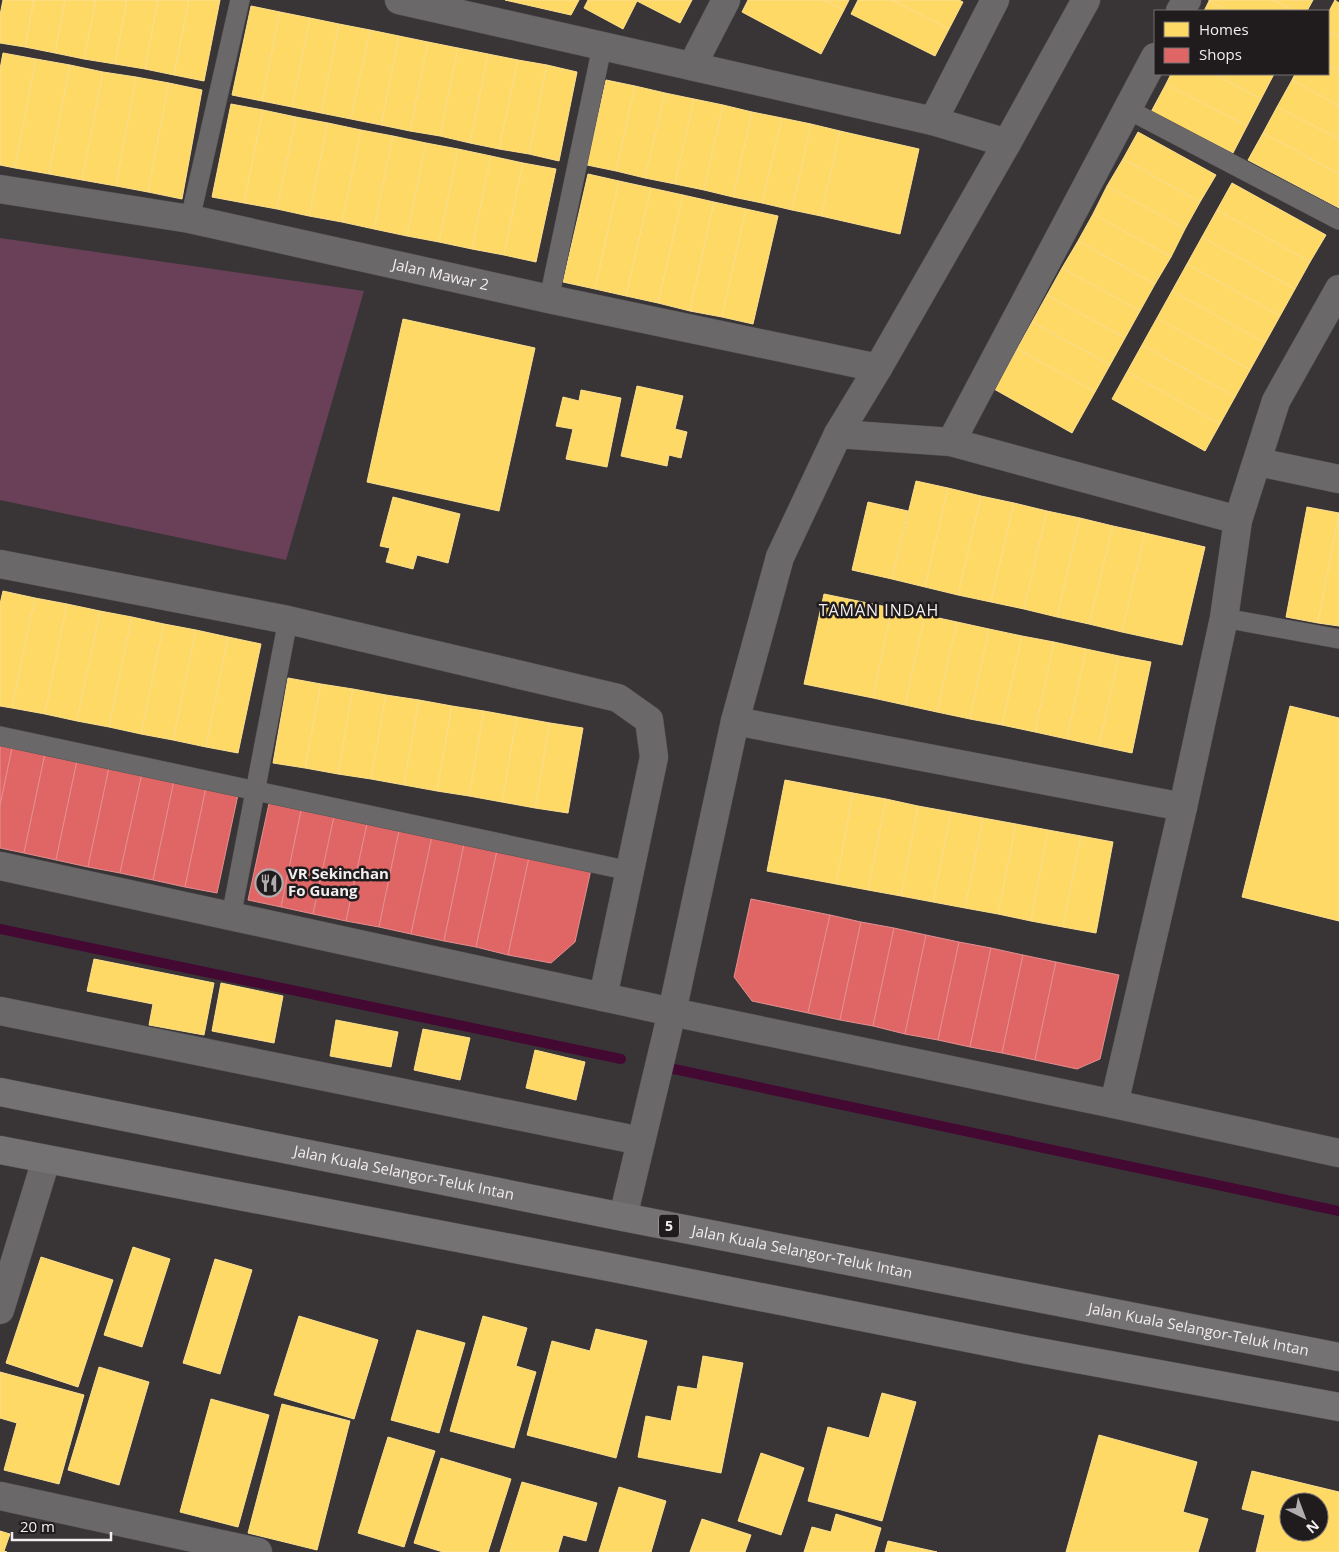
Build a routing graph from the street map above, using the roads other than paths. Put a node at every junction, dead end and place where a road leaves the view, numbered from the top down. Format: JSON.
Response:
{"nodes":[{"id":1,"x":240,"y":0,"type":"edge"},
{"id":2,"x":399,"y":0,"type":"edge"},
{"id":3,"x":726,"y":0,"type":"edge"},
{"id":4,"x":995,"y":0,"type":"edge"},
{"id":5,"x":1086,"y":0,"type":"edge"},
{"id":6,"x":445,"y":5,"type":"edge"},
{"id":7,"x":602,"y":47,"type":"junction"},
{"id":8,"x":1154,"y":59,"type":"edge"},
{"id":9,"x":692,"y":66,"type":"junction"},
{"id":10,"x":1127,"y":109,"type":"junction"},
{"id":11,"x":933,"y":121,"type":"junction"},
{"id":12,"x":1007,"y":143,"type":"junction"},
{"id":13,"x":0,"y":189,"type":"edge"},
{"id":14,"x":190,"y":219,"type":"junction"},
{"id":15,"x":1339,"y":220,"type":"edge"},
{"id":16,"x":1339,"y":289,"type":"edge"},
{"id":17,"x":549,"y":299,"type":"junction"},
{"id":18,"x":878,"y":368,"type":"junction"},
{"id":19,"x":838,"y":434,"type":"junction"},
{"id":20,"x":951,"y":442,"type":"junction"},
{"id":21,"x":1258,"y":462,"type":"junction"},
{"id":22,"x":1339,"y":479,"type":"edge"},
{"id":23,"x":1238,"y":520,"type":"junction"},
{"id":24,"x":0,"y":564,"type":"edge"},
{"id":25,"x":1224,"y":618,"type":"junction"},
{"id":26,"x":288,"y":620,"type":"junction"},
{"id":27,"x":1339,"y":639,"type":"edge"},
{"id":28,"x":735,"y":721,"type":"junction"},
{"id":29,"x":0,"y":736,"type":"edge"},
{"id":30,"x":255,"y":790,"type":"junction"},
{"id":31,"x":1183,"y":807,"type":"junction"},
{"id":32,"x":0,"y":866,"type":"edge"},
{"id":33,"x":630,"y":871,"type":"junction"},
{"id":34,"x":231,"y":916,"type":"junction"},
{"id":35,"x":604,"y":997,"type":"junction"},
{"id":36,"x":0,"y":1011,"type":"edge"},
{"id":37,"x":672,"y":1012,"type":"junction"},
{"id":38,"x":0,"y":1092,"type":"edge"},
{"id":39,"x":1114,"y":1104,"type":"junction"},
{"id":40,"x":641,"y":1141,"type":"junction"},
{"id":41,"x":0,"y":1150,"type":"edge"},
{"id":42,"x":1339,"y":1153,"type":"edge"},
{"id":43,"x":46,"y":1160,"type":"junction"},
{"id":44,"x":622,"y":1217,"type":"junction"},
{"id":45,"x":0,"y":1310,"type":"edge"},
{"id":46,"x":1339,"y":1357,"type":"edge"},
{"id":47,"x":1339,"y":1407,"type":"edge"},
{"id":48,"x":0,"y":1496,"type":"edge"},
{"id":49,"x":258,"y":1552,"type":"edge"}],
"edges":[{"from":1,"to":14,"type":"lane"},
{"from":2,"to":6,"type":"street"},
{"from":3,"to":9,"type":"street"},
{"from":4,"to":11,"type":"street"},
{"from":5,"to":12,"type":"street"},
{"from":6,"to":7,"type":"street"},
{"from":7,"to":9,"type":"street"},
{"from":7,"to":17,"type":"lane"},
{"from":8,"to":10,"type":"street"},
{"from":9,"to":11,"type":"street"},
{"from":10,"to":15,"type":"lane"},
{"from":10,"to":20,"type":"street"},
{"from":11,"to":12,"type":"street"},
{"from":12,"to":18,"type":"street"},
{"from":13,"to":14,"type":"street","name":"Jalan Mawar 2"},
{"from":14,"to":17,"type":"street","name":"Jalan Mawar 2"},
{"from":16,"to":21,"type":"street"},
{"from":17,"to":18,"type":"street","name":"Jalan Mawar 2"},
{"from":18,"to":19,"type":"street"},
{"from":19,"to":20,"type":"street"},
{"from":19,"to":28,"type":"street"},
{"from":20,"to":23,"type":"street"},
{"from":21,"to":22,"type":"street"},
{"from":21,"to":23,"type":"street"},
{"from":23,"to":25,"type":"street"},
{"from":24,"to":26,"type":"street"},
{"from":25,"to":27,"type":"lane"},
{"from":25,"to":31,"type":"street"},
{"from":26,"to":30,"type":"lane"},
{"from":26,"to":33,"type":"street"},
{"from":28,"to":31,"type":"street"},
{"from":28,"to":37,"type":"street"},
{"from":29,"to":30,"type":"lane"},
{"from":30,"to":33,"type":"lane"},
{"from":30,"to":34,"type":"lane"},
{"from":31,"to":39,"type":"street"},
{"from":32,"to":34,"type":"street"},
{"from":33,"to":35,"type":"street"},
{"from":34,"to":35,"type":"street"},
{"from":35,"to":37,"type":"street"},
{"from":36,"to":40,"type":"street"},
{"from":37,"to":39,"type":"street"},
{"from":37,"to":40,"type":"street"},
{"from":38,"to":44,"type":"highway","name":"Jalan Kuala Selangor-Teluk Intan","number":"5"},
{"from":39,"to":42,"type":"street"},
{"from":40,"to":44,"type":"street"},
{"from":41,"to":43,"type":"highway"},
{"from":43,"to":45,"type":"street"},
{"from":43,"to":47,"type":"highway"},
{"from":44,"to":46,"type":"highway","name":"Jalan Kuala Selangor-Teluk Intan","number":"5"},
{"from":48,"to":49,"type":"street"}]}
